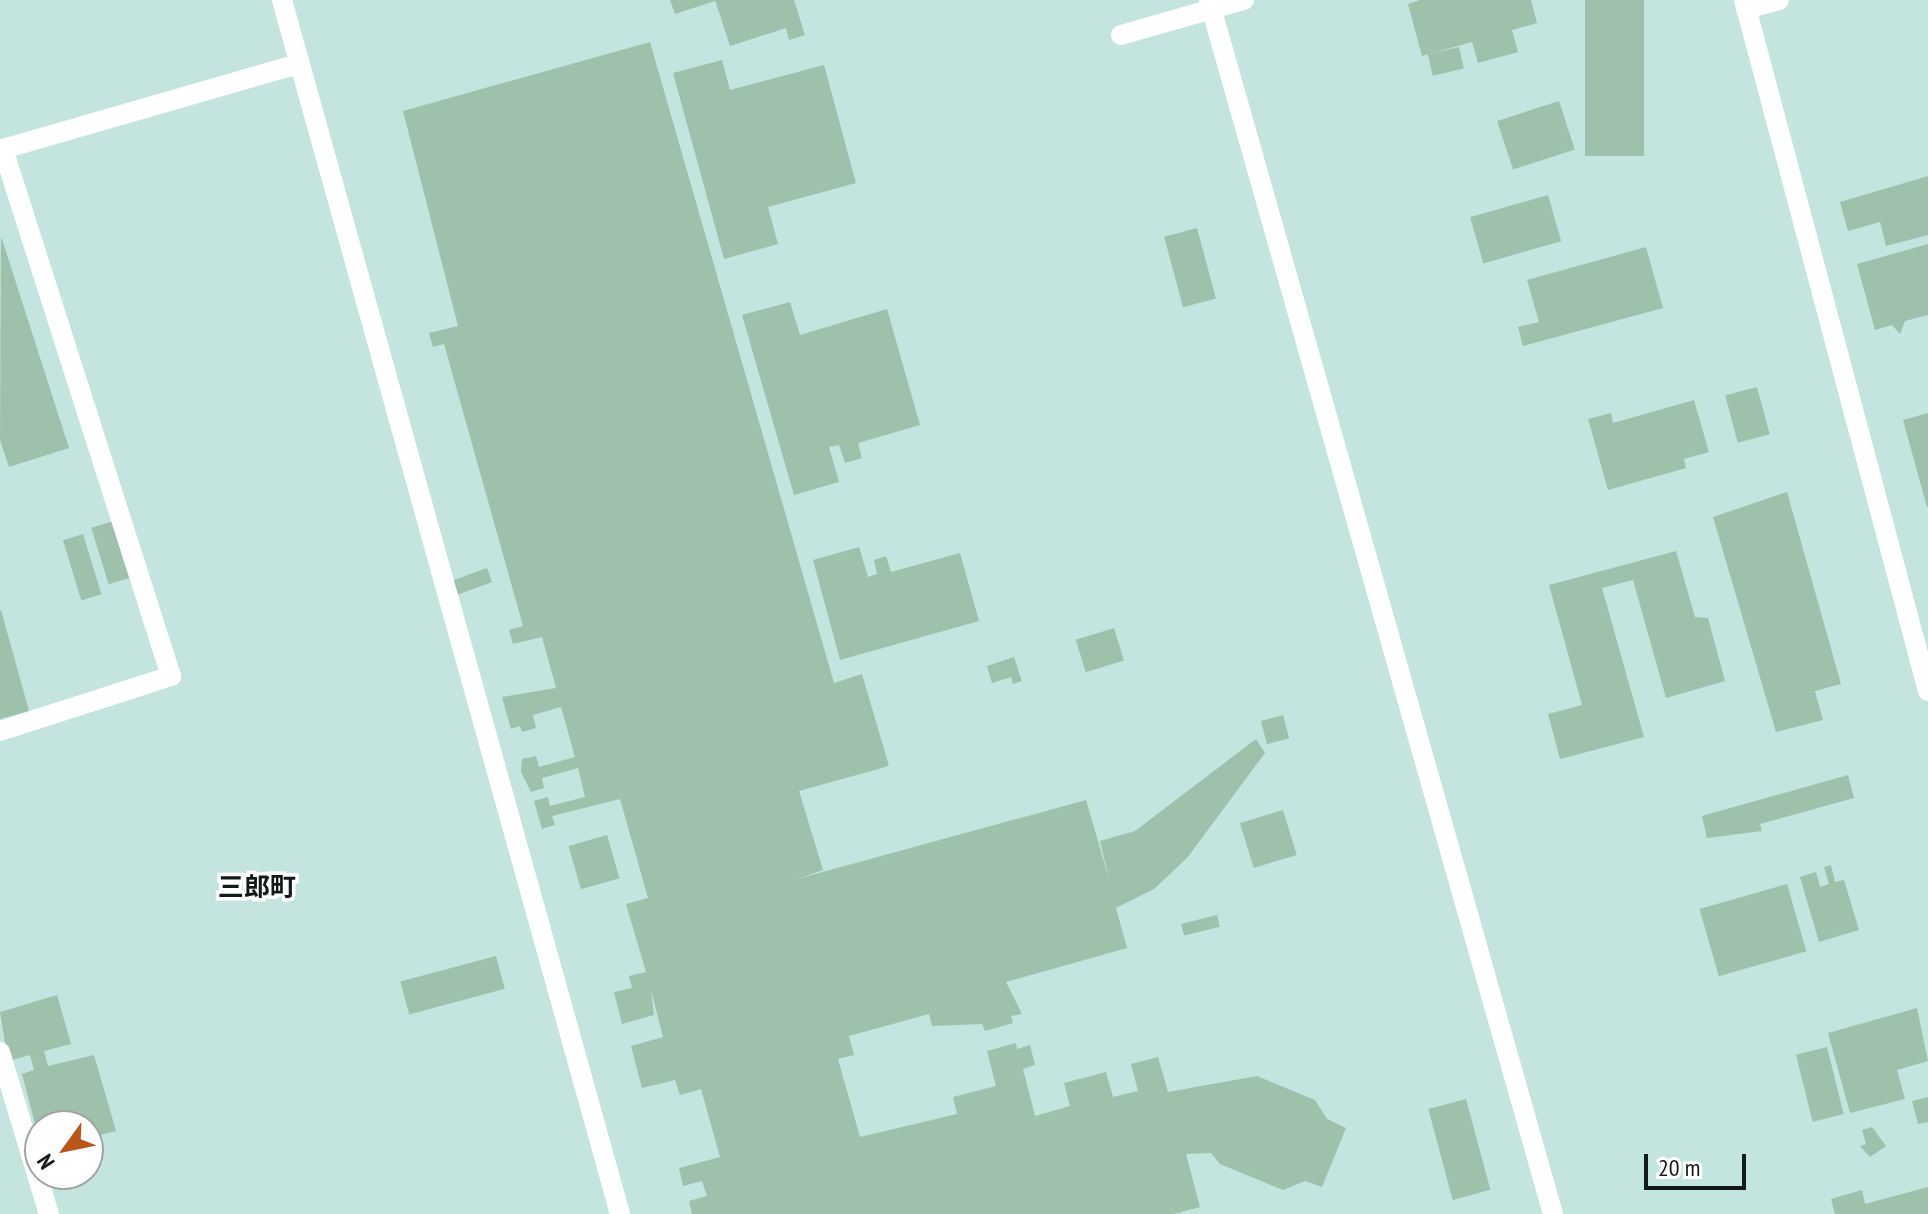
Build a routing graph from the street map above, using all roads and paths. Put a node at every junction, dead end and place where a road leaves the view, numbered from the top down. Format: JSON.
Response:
{"nodes":[{"id":1,"x":282,"y":0,"type":"edge"},
{"id":2,"x":1244,"y":0,"type":"edge"},
{"id":3,"x":1779,"y":0,"type":"edge"},
{"id":4,"x":1210,"y":5,"type":"edge"},
{"id":5,"x":1745,"y":5,"type":"edge"},
{"id":6,"x":1121,"y":35,"type":"dead end"},
{"id":7,"x":298,"y":64,"type":"junction"},
{"id":8,"x":2,"y":150,"type":"edge"},
{"id":9,"x":1928,"y":691,"type":"edge"},
{"id":10,"x":0,"y":731,"type":"edge"},
{"id":11,"x":0,"y":1052,"type":"edge"},
{"id":12,"x":49,"y":1214,"type":"edge"},
{"id":13,"x":620,"y":1214,"type":"edge"},
{"id":14,"x":1553,"y":1214,"type":"edge"}],
"edges":[{"from":1,"to":7,"type":"lane"},
{"from":2,"to":4,"type":"lane"},
{"from":3,"to":5,"type":"lane"},
{"from":4,"to":6,"type":"lane"},
{"from":4,"to":14,"type":"lane"},
{"from":5,"to":9,"type":"lane"},
{"from":7,"to":8,"type":"lane"},
{"from":7,"to":13,"type":"lane"},
{"from":8,"to":10,"type":"lane"},
{"from":11,"to":12,"type":"lane"}]}
